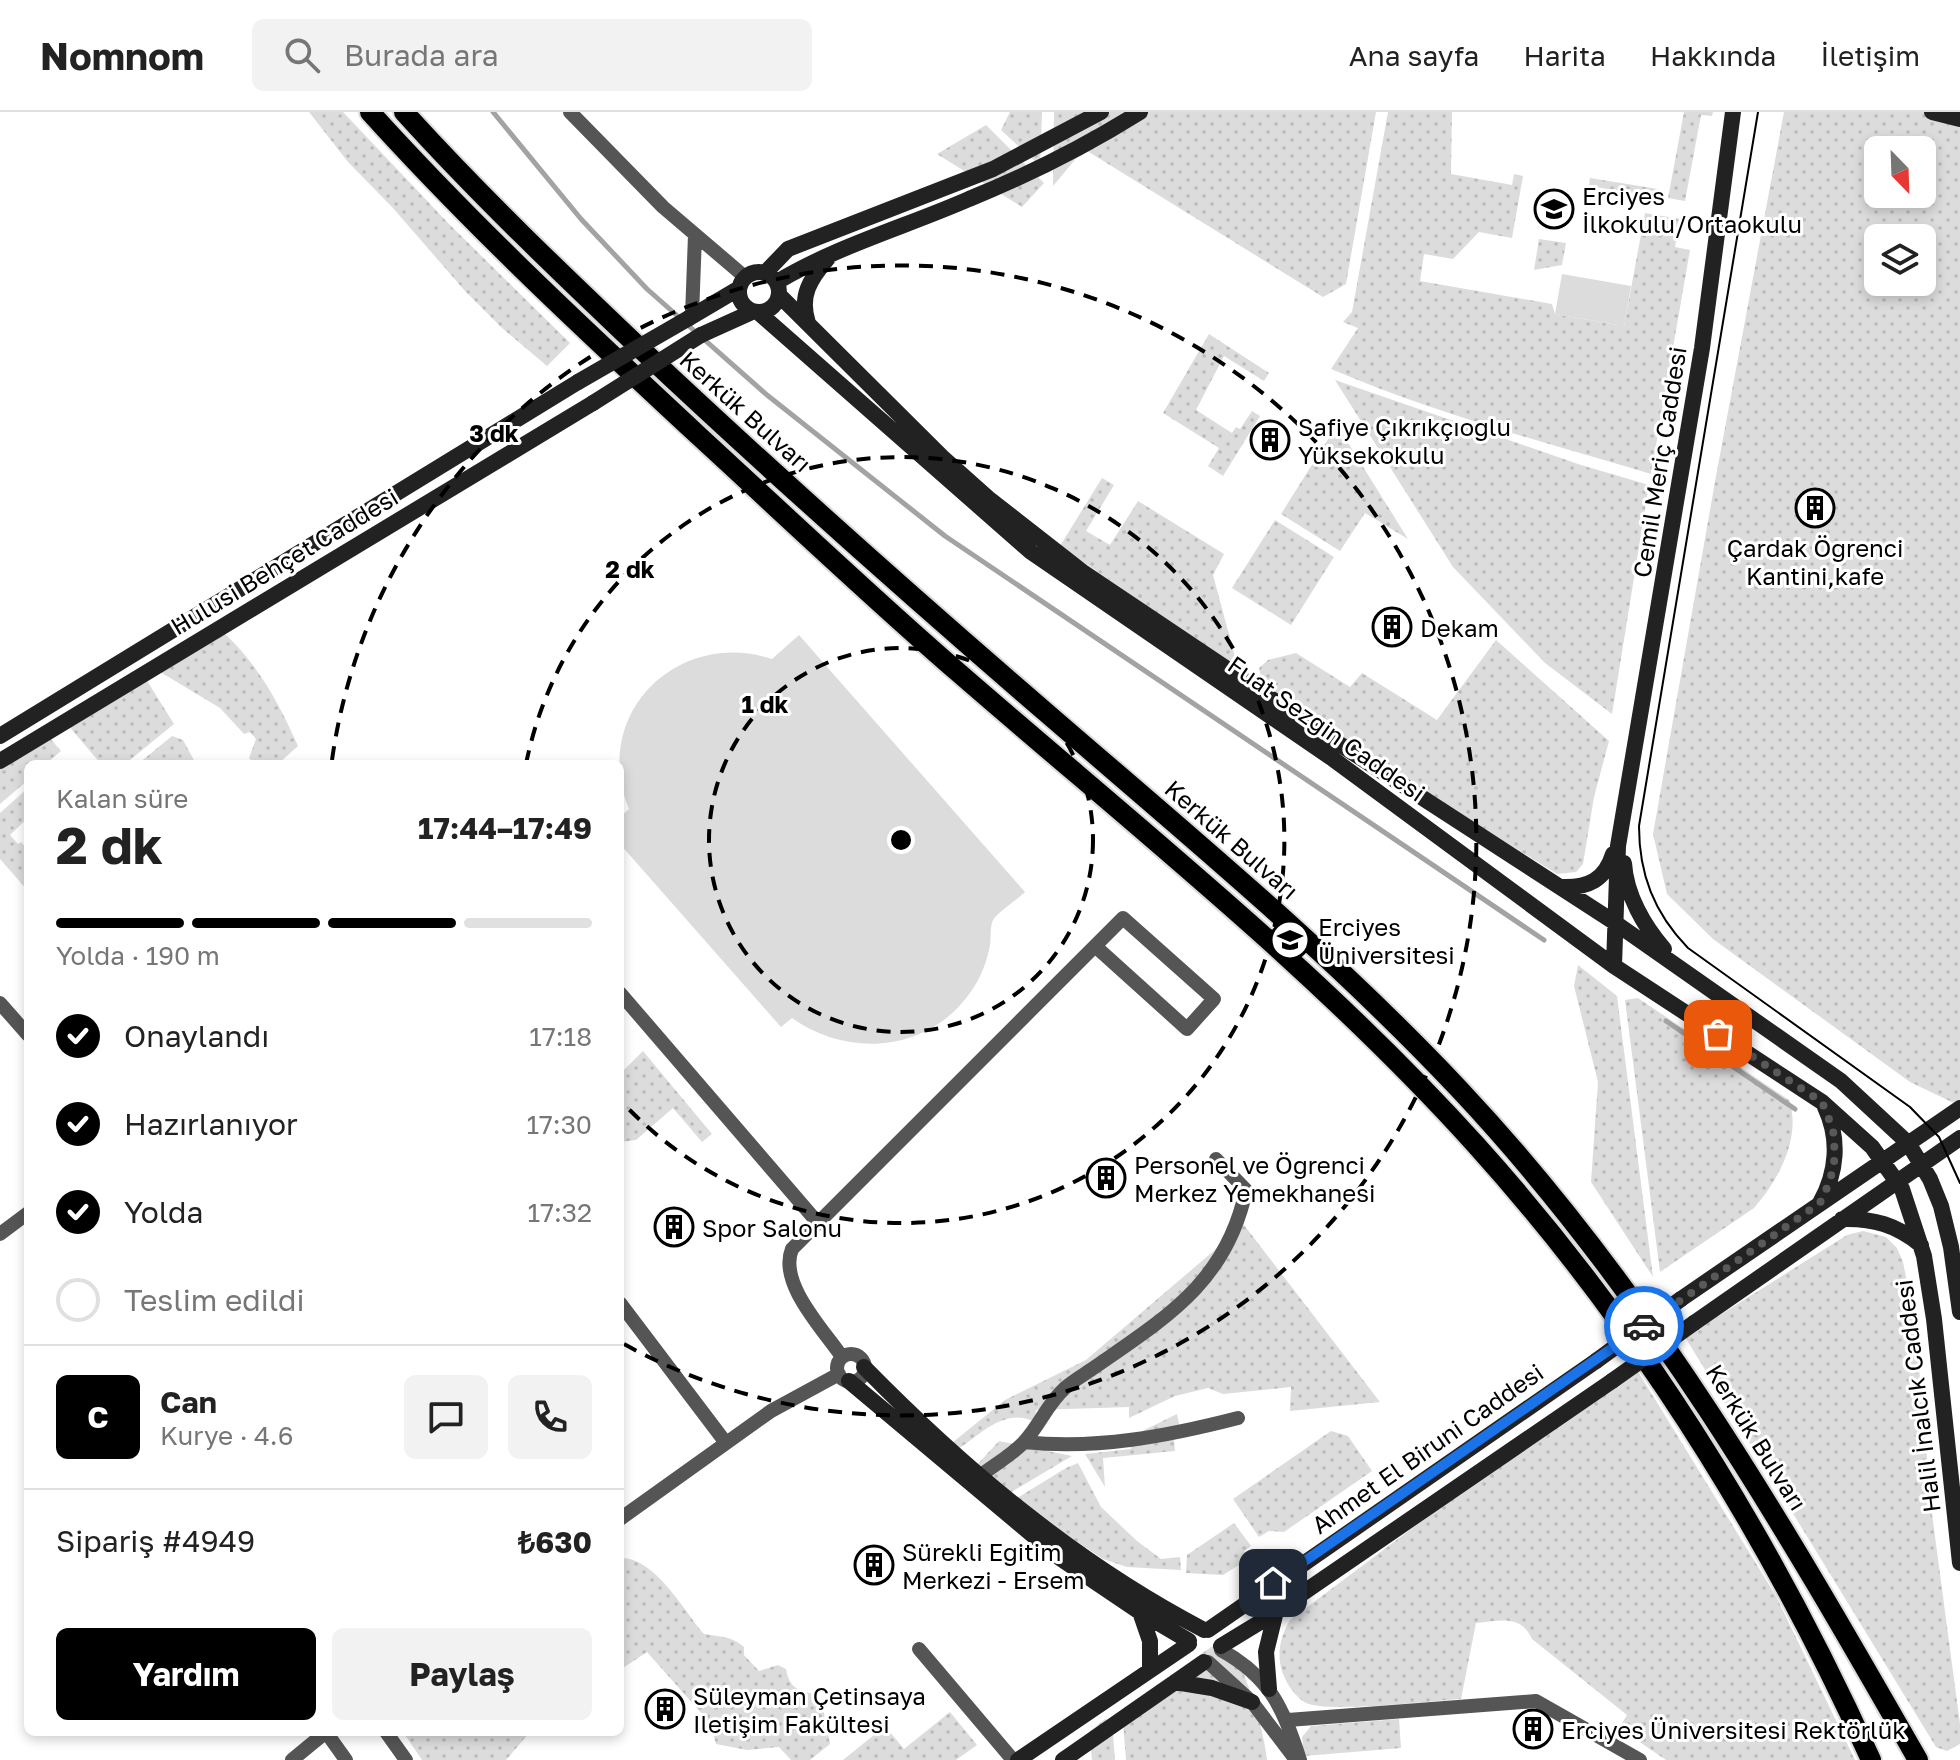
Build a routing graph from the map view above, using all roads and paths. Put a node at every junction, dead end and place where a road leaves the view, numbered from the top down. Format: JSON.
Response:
{"nodes":[{"id":1,"x":370,"y":112,"type":"edge"},
{"id":2,"x":404,"y":112,"type":"edge"},
{"id":3,"x":570,"y":112,"type":"edge"},
{"id":4,"x":1101,"y":112,"type":"edge"},
{"id":5,"x":1140,"y":112,"type":"edge"},
{"id":6,"x":1733,"y":112,"type":"edge"},
{"id":7,"x":1932,"y":112,"type":"edge"},
{"id":8,"x":1960,"y":119,"type":"edge"},
{"id":9,"x":695,"y":235,"type":"junction"},
{"id":10,"x":834,"y":251,"type":"junction"},
{"id":11,"x":742,"y":283,"type":"junction"},
{"id":12,"x":777,"y":288,"type":"junction"},
{"id":13,"x":756,"y":313,"type":"junction"},
{"id":14,"x":690,"y":317,"type":"junction"},
{"id":15,"x":809,"y":324,"type":"junction"},
{"id":16,"x":0,"y":736,"type":"edge"},
{"id":17,"x":0,"y":761,"type":"edge"},
{"id":18,"x":1623,"y":818,"type":"junction"},
{"id":19,"x":1559,"y":887,"type":"junction"},
{"id":20,"x":1614,"y":922,"type":"junction"},
{"id":21,"x":1095,"y":946,"type":"junction"},
{"id":22,"x":1614,"y":966,"type":"junction"},
{"id":23,"x":1684,"y":971,"type":"junction"},
{"id":24,"x":624,"y":998,"type":"edge"},
{"id":25,"x":0,"y":1003,"type":"edge"},
{"id":26,"x":24,"y":1030,"type":"edge"},
{"id":27,"x":1822,"y":1102,"type":"junction"},
{"id":28,"x":1960,"y":1108,"type":"edge"},
{"id":29,"x":1960,"y":1138,"type":"edge"},
{"id":30,"x":1908,"y":1143,"type":"junction"},
{"id":31,"x":1216,"y":1159,"type":"dead end"},
{"id":32,"x":1884,"y":1160,"type":"junction"},
{"id":33,"x":1922,"y":1164,"type":"junction"},
{"id":34,"x":1897,"y":1180,"type":"junction"},
{"id":35,"x":1820,"y":1203,"type":"junction"},
{"id":36,"x":24,"y":1216,"type":"edge"},
{"id":37,"x":1842,"y":1219,"type":"junction"},
{"id":38,"x":818,"y":1223,"type":"junction"},
{"id":39,"x":0,"y":1234,"type":"edge"},
{"id":40,"x":1921,"y":1245,"type":"junction"},
{"id":41,"x":624,"y":1308,"type":"edge"},
{"id":42,"x":1960,"y":1312,"type":"edge"},
{"id":43,"x":842,"y":1357,"type":"junction"},
{"id":44,"x":864,"y":1367,"type":"junction"},
{"id":45,"x":844,"y":1378,"type":"junction"},
{"id":46,"x":1238,"y":1418,"type":"dead end"},
{"id":47,"x":1024,"y":1442,"type":"junction"},
{"id":48,"x":726,"y":1443,"type":"junction"},
{"id":49,"x":980,"y":1476,"type":"junction"},
{"id":50,"x":624,"y":1516,"type":"edge"},
{"id":51,"x":1960,"y":1563,"type":"edge"},
{"id":52,"x":1276,"y":1611,"type":"junction"},
{"id":53,"x":1140,"y":1612,"type":"junction"},
{"id":54,"x":1206,"y":1630,"type":"junction"},
{"id":55,"x":1189,"y":1642,"type":"junction"},
{"id":56,"x":1221,"y":1648,"type":"junction"},
{"id":57,"x":919,"y":1649,"type":"dead end"},
{"id":58,"x":1206,"y":1662,"type":"junction"},
{"id":59,"x":1150,"y":1670,"type":"junction"},
{"id":60,"x":1175,"y":1682,"type":"junction"},
{"id":61,"x":1269,"y":1689,"type":"junction"},
{"id":62,"x":1252,"y":1702,"type":"junction"},
{"id":63,"x":1288,"y":1720,"type":"junction"},
{"id":64,"x":321,"y":1736,"type":"edge"},
{"id":65,"x":329,"y":1736,"type":"edge"},
{"id":66,"x":389,"y":1736,"type":"edge"},
{"id":67,"x":292,"y":1760,"type":"edge"},
{"id":68,"x":346,"y":1760,"type":"edge"},
{"id":69,"x":406,"y":1760,"type":"edge"},
{"id":70,"x":1016,"y":1760,"type":"edge"},
{"id":71,"x":1063,"y":1760,"type":"edge"},
{"id":72,"x":1298,"y":1760,"type":"edge"},
{"id":73,"x":1640,"y":1760,"type":"edge"},
{"id":74,"x":1871,"y":1760,"type":"edge"},
{"id":75,"x":1918,"y":1760,"type":"edge"}],
"edges":[{"from":1,"to":74,"type":"main road","name":"Kerkük Bulvarı"},
{"from":2,"to":75,"type":"main road","name":"Kerkük Bulvarı"},
{"from":3,"to":9,"type":"street"},
{"from":4,"to":12,"type":"street"},
{"from":5,"to":10,"type":"street"},
{"from":6,"to":18,"type":"street","name":"Cemil Meriç Caddesi"},
{"from":7,"to":8,"type":"street"},
{"from":9,"to":11,"type":"street"},
{"from":9,"to":14,"type":"street"},
{"from":10,"to":12,"type":"street"},
{"from":10,"to":15,"type":"street"},
{"from":11,"to":12,"type":"street"},
{"from":11,"to":13,"type":"street"},
{"from":11,"to":14,"type":"street","name":"Hulusi Behçet Caddesi"},
{"from":12,"to":13,"type":"street"},
{"from":12,"to":15,"type":"street","name":"Fuat Sezgin Caddesi"},
{"from":13,"to":17,"type":"street","name":"Hulusi Behçet Caddesi","bridge":true},
{"from":13,"to":22,"type":"street","name":"Fuat Sezgin Caddesi"},
{"from":14,"to":16,"type":"street","name":"Hulusi Behçet Caddesi","bridge":true},
{"from":15,"to":19,"type":"street","name":"Fuat Sezgin Caddesi"},
{"from":18,"to":19,"type":"street"},
{"from":18,"to":20,"type":"street"},
{"from":18,"to":23,"type":"street"},
{"from":19,"to":20,"type":"street","name":"Fuat Sezgin Caddesi"},
{"from":20,"to":22,"type":"street"},
{"from":20,"to":23,"type":"street","name":"Fuat Sezgin Caddesi"},
{"from":21,"to":21,"type":"street"},
{"from":21,"to":38,"type":"street"},
{"from":22,"to":27,"type":"street","name":"Fuat Sezgin Caddesi"},
{"from":23,"to":30,"type":"street","name":"Fuat Sezgin Caddesi"},
{"from":24,"to":38,"type":"street"},
{"from":25,"to":26,"type":"street"},
{"from":27,"to":32,"type":"street","name":"Fuat Sezgin Caddesi"},
{"from":27,"to":35,"type":"street"},
{"from":28,"to":30,"type":"street"},
{"from":29,"to":33,"type":"street"},
{"from":30,"to":32,"type":"street"},
{"from":30,"to":33,"type":"street","name":"Fuat Sezgin Caddesi"},
{"from":31,"to":47,"type":"street"},
{"from":32,"to":34,"type":"street","name":"Halil İnalcık Caddesi"},
{"from":32,"to":35,"type":"street"},
{"from":33,"to":34,"type":"street"},
{"from":33,"to":42,"type":"street"},
{"from":34,"to":37,"type":"street"},
{"from":34,"to":40,"type":"street","name":"Halil İnalcık Caddesi"},
{"from":35,"to":54,"type":"street","name":"Ahmet El Biruni Caddesi","bridge":true},
{"from":36,"to":39,"type":"street"},
{"from":37,"to":40,"type":"street"},
{"from":37,"to":52,"type":"street","name":"Ahmet El Biruni Caddesi","bridge":true},
{"from":38,"to":43,"type":"street"},
{"from":40,"to":51,"type":"street","name":"Halil İnalcık Caddesi"},
{"from":41,"to":48,"type":"street"},
{"from":43,"to":44,"type":"street"},
{"from":43,"to":45,"type":"street"},
{"from":44,"to":45,"type":"street"},
{"from":44,"to":49,"type":"street"},
{"from":45,"to":48,"type":"street"},
{"from":45,"to":53,"type":"street"},
{"from":46,"to":47,"type":"street"},
{"from":47,"to":49,"type":"street"},
{"from":48,"to":50,"type":"street"},
{"from":49,"to":54,"type":"street"},
{"from":52,"to":56,"type":"street","name":"Ahmet El Biruni Caddesi"},
{"from":52,"to":61,"type":"street"},
{"from":53,"to":55,"type":"street"},
{"from":53,"to":59,"type":"street"},
{"from":54,"to":55,"type":"street"},
{"from":54,"to":56,"type":"street"},
{"from":55,"to":58,"type":"street"},
{"from":55,"to":59,"type":"street"},
{"from":56,"to":58,"type":"street"},
{"from":56,"to":61,"type":"street"},
{"from":57,"to":70,"type":"street"},
{"from":58,"to":60,"type":"street"},
{"from":58,"to":62,"type":"street"},
{"from":59,"to":70,"type":"street"},
{"from":60,"to":62,"type":"street"},
{"from":60,"to":71,"type":"street"},
{"from":61,"to":63,"type":"street"},
{"from":62,"to":72,"type":"street"},
{"from":63,"to":72,"type":"street"},
{"from":63,"to":73,"type":"street"},
{"from":64,"to":67,"type":"street"},
{"from":65,"to":68,"type":"street"},
{"from":66,"to":69,"type":"street"}]}
